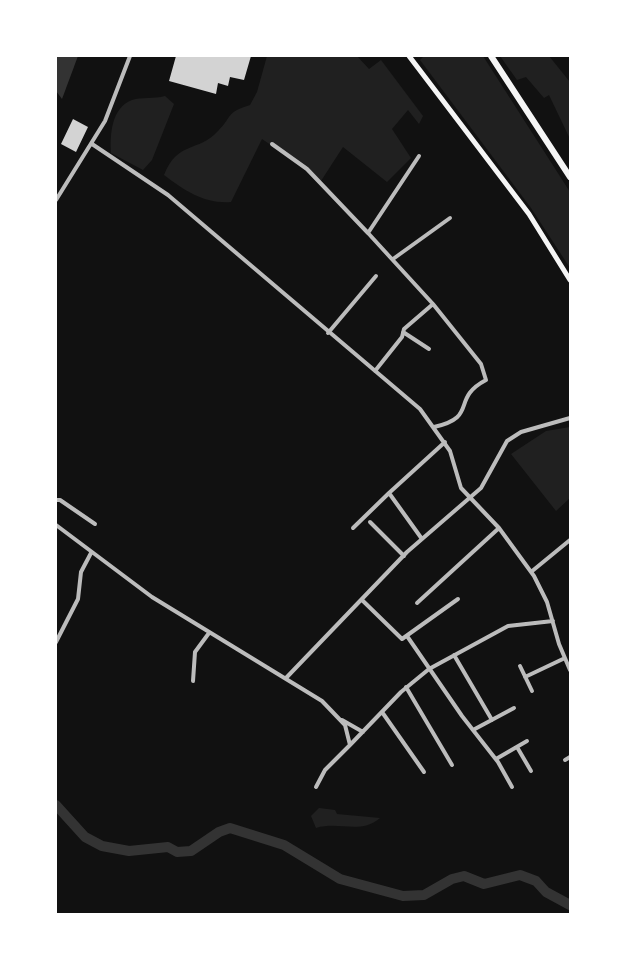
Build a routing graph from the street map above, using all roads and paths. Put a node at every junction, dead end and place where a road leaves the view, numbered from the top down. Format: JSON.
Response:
{"nodes":[{"id":1,"x":130,"y":56,"type":"edge"},
{"id":2,"x":409,"y":56,"type":"edge"},
{"id":3,"x":491,"y":56,"type":"edge"},
{"id":4,"x":92,"y":144,"type":"junction"},
{"id":5,"x":272,"y":144,"type":"dead end"},
{"id":6,"x":419,"y":156,"type":"dead end"},
{"id":7,"x":570,"y":177,"type":"edge"},
{"id":8,"x":56,"y":200,"type":"edge"},
{"id":9,"x":450,"y":218,"type":"dead end"},
{"id":10,"x":368,"y":233,"type":"junction"},
{"id":11,"x":393,"y":259,"type":"junction"},
{"id":12,"x":376,"y":276,"type":"dead end"},
{"id":13,"x":570,"y":280,"type":"edge"},
{"id":14,"x":433,"y":304,"type":"junction"},
{"id":15,"x":403,"y":332,"type":"junction"},
{"id":16,"x":328,"y":333,"type":"junction"},
{"id":17,"x":429,"y":350,"type":"dead end"},
{"id":18,"x":375,"y":371,"type":"junction"},
{"id":19,"x":570,"y":418,"type":"edge"},
{"id":20,"x":435,"y":427,"type":"junction"},
{"id":21,"x":445,"y":442,"type":"junction"},
{"id":22,"x":389,"y":493,"type":"junction"},
{"id":23,"x":471,"y":497,"type":"junction"},
{"id":24,"x":56,"y":500,"type":"edge"},
{"id":25,"x":370,"y":522,"type":"dead end"},
{"id":26,"x":95,"y":524,"type":"dead end"},
{"id":27,"x":56,"y":525,"type":"edge"},
{"id":28,"x":353,"y":528,"type":"dead end"},
{"id":29,"x":499,"y":528,"type":"junction"},
{"id":30,"x":422,"y":539,"type":"junction"},
{"id":31,"x":570,"y":540,"type":"edge"},
{"id":32,"x":91,"y":553,"type":"junction"},
{"id":33,"x":404,"y":556,"type":"junction"},
{"id":34,"x":531,"y":572,"type":"junction"},
{"id":35,"x":458,"y":599,"type":"dead end"},
{"id":36,"x":362,"y":600,"type":"junction"},
{"id":37,"x":417,"y":603,"type":"dead end"},
{"id":38,"x":553,"y":621,"type":"junction"},
{"id":39,"x":209,"y":633,"type":"junction"},
{"id":40,"x":407,"y":636,"type":"junction"},
{"id":41,"x":56,"y":642,"type":"edge"},
{"id":42,"x":454,"y":655,"type":"junction"},
{"id":43,"x":565,"y":657,"type":"junction"},
{"id":44,"x":520,"y":666,"type":"dead end"},
{"id":45,"x":429,"y":669,"type":"junction"},
{"id":46,"x":570,"y":670,"type":"edge"},
{"id":47,"x":525,"y":677,"type":"junction"},
{"id":48,"x":286,"y":678,"type":"junction"},
{"id":49,"x":193,"y":681,"type":"dead end"},
{"id":50,"x":406,"y":687,"type":"junction"},
{"id":51,"x":532,"y":691,"type":"dead end"},
{"id":52,"x":514,"y":708,"type":"dead end"},
{"id":53,"x":382,"y":712,"type":"junction"},
{"id":54,"x":342,"y":720,"type":"junction"},
{"id":55,"x":492,"y":720,"type":"junction"},
{"id":56,"x":473,"y":730,"type":"junction"},
{"id":57,"x":363,"y":732,"type":"junction"},
{"id":58,"x":527,"y":741,"type":"dead end"},
{"id":59,"x":350,"y":745,"type":"junction"},
{"id":60,"x":517,"y":747,"type":"junction"},
{"id":61,"x":570,"y":757,"type":"edge"},
{"id":62,"x":496,"y":759,"type":"junction"},
{"id":63,"x":565,"y":760,"type":"dead end"},
{"id":64,"x":452,"y":765,"type":"dead end"},
{"id":65,"x":531,"y":771,"type":"dead end"},
{"id":66,"x":424,"y":772,"type":"dead end"},
{"id":67,"x":316,"y":787,"type":"dead end"},
{"id":68,"x":512,"y":787,"type":"dead end"}],
"edges":[{"from":1,"to":4,"type":"street"},
{"from":2,"to":13,"type":"main road"},
{"from":3,"to":7,"type":"main road"},
{"from":4,"to":8,"type":"street"},
{"from":4,"to":16,"type":"street"},
{"from":5,"to":10,"type":"street"},
{"from":6,"to":10,"type":"street"},
{"from":9,"to":11,"type":"street"},
{"from":10,"to":11,"type":"street"},
{"from":11,"to":14,"type":"street"},
{"from":12,"to":16,"type":"street"},
{"from":14,"to":15,"type":"street"},
{"from":14,"to":20,"type":"street"},
{"from":15,"to":17,"type":"street"},
{"from":15,"to":18,"type":"street"},
{"from":16,"to":18,"type":"street"},
{"from":18,"to":20,"type":"street"},
{"from":19,"to":23,"type":"street"},
{"from":20,"to":21,"type":"street"},
{"from":21,"to":22,"type":"street"},
{"from":21,"to":23,"type":"street"},
{"from":22,"to":28,"type":"street"},
{"from":22,"to":30,"type":"street"},
{"from":23,"to":29,"type":"street"},
{"from":23,"to":30,"type":"street"},
{"from":24,"to":26,"type":"street"},
{"from":25,"to":33,"type":"street"},
{"from":27,"to":32,"type":"street"},
{"from":29,"to":34,"type":"street"},
{"from":29,"to":37,"type":"street"},
{"from":30,"to":33,"type":"street"},
{"from":31,"to":34,"type":"street"},
{"from":32,"to":39,"type":"street"},
{"from":32,"to":41,"type":"street"},
{"from":33,"to":36,"type":"street"},
{"from":34,"to":38,"type":"street"},
{"from":35,"to":40,"type":"street"},
{"from":36,"to":40,"type":"street"},
{"from":36,"to":48,"type":"street"},
{"from":38,"to":42,"type":"street"},
{"from":38,"to":43,"type":"street"},
{"from":39,"to":48,"type":"street"},
{"from":39,"to":49,"type":"street"},
{"from":40,"to":45,"type":"street"},
{"from":42,"to":45,"type":"street"},
{"from":42,"to":55,"type":"street"},
{"from":43,"to":46,"type":"street"},
{"from":43,"to":47,"type":"street"},
{"from":44,"to":47,"type":"street"},
{"from":45,"to":50,"type":"street"},
{"from":45,"to":56,"type":"street"},
{"from":47,"to":51,"type":"street"},
{"from":48,"to":54,"type":"street"},
{"from":50,"to":53,"type":"street"},
{"from":50,"to":64,"type":"street"},
{"from":52,"to":55,"type":"street"},
{"from":53,"to":57,"type":"street"},
{"from":53,"to":66,"type":"street"},
{"from":54,"to":57,"type":"street"},
{"from":54,"to":59,"type":"street"},
{"from":55,"to":56,"type":"street"},
{"from":56,"to":62,"type":"street"},
{"from":57,"to":59,"type":"street"},
{"from":58,"to":60,"type":"street"},
{"from":59,"to":67,"type":"street"},
{"from":60,"to":62,"type":"street"},
{"from":60,"to":65,"type":"street"},
{"from":61,"to":63,"type":"street"},
{"from":62,"to":68,"type":"street"}]}
